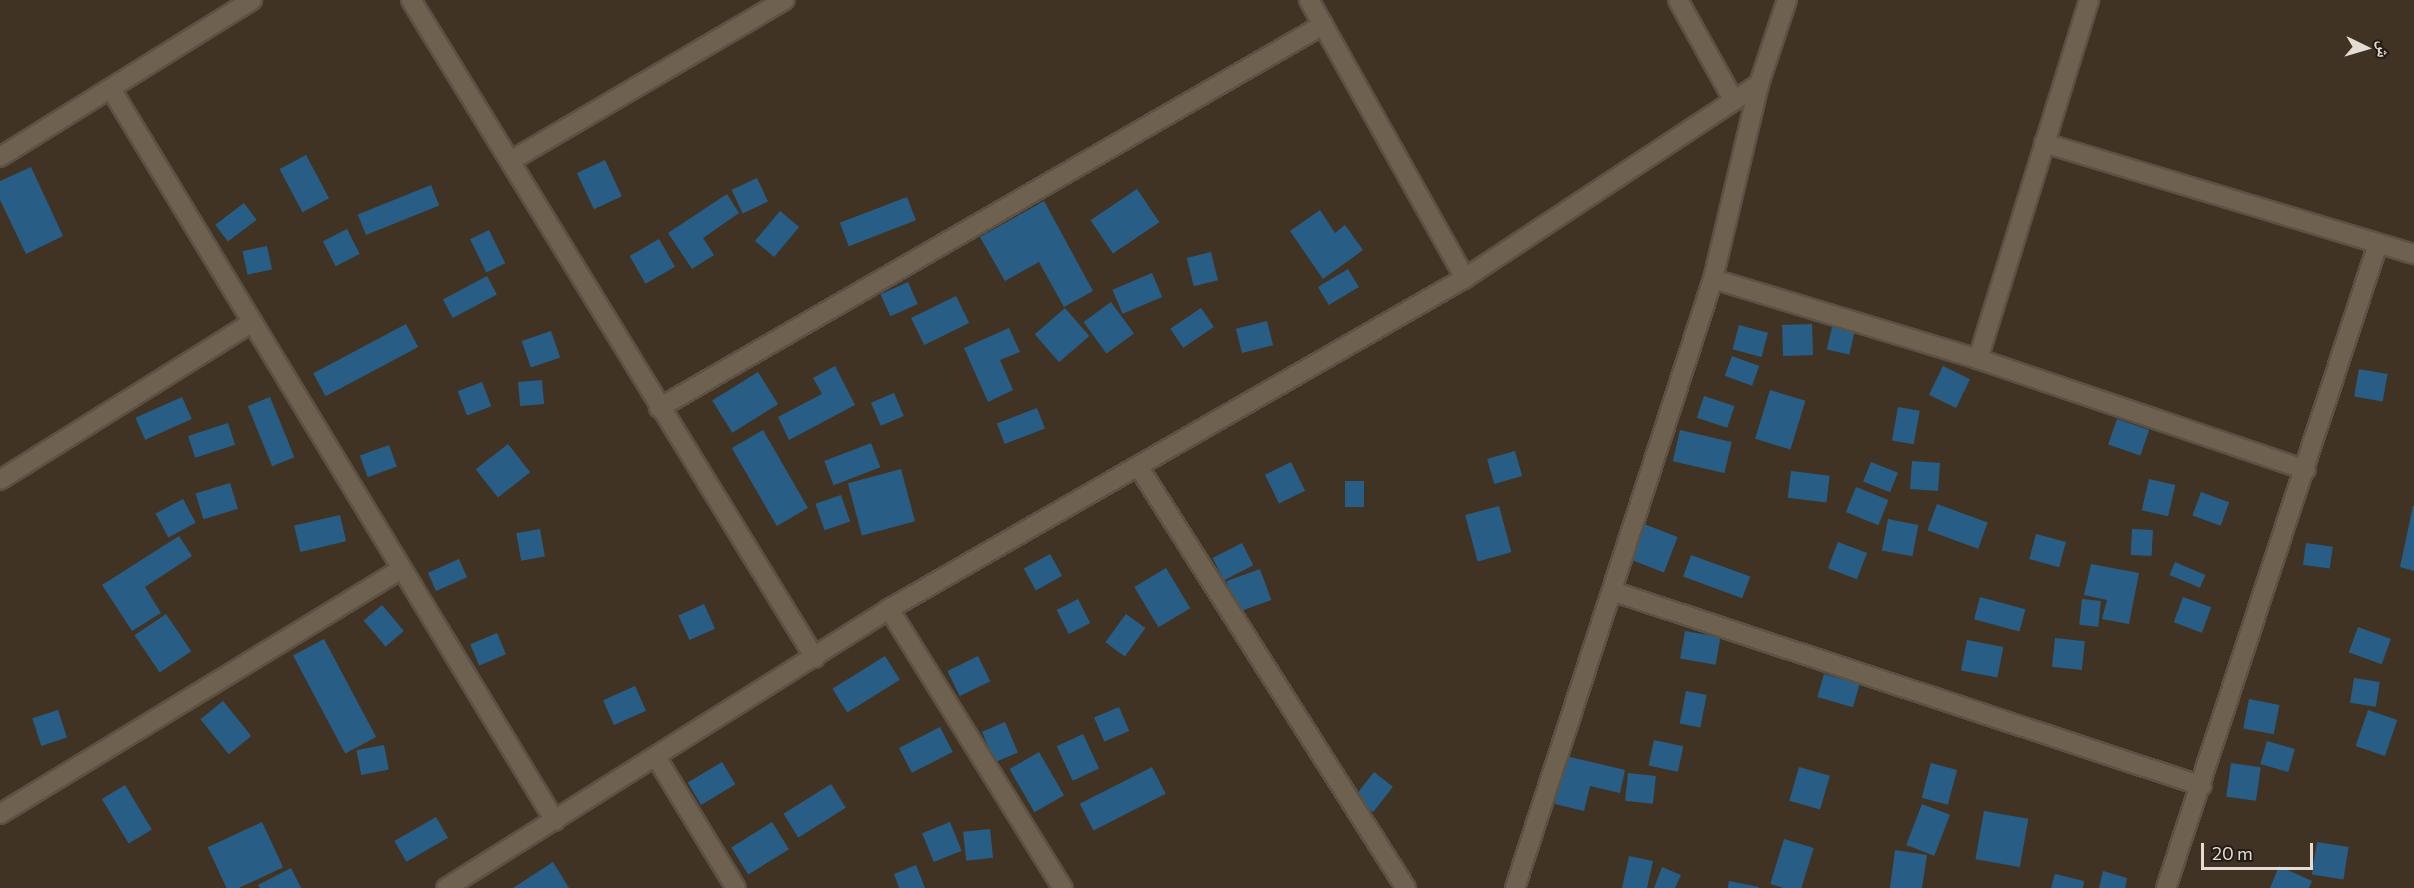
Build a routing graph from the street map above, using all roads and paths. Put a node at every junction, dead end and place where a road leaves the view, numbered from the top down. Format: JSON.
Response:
{"nodes":[{"id":1,"x":252,"y":0,"type":"edge"},
{"id":2,"x":411,"y":0,"type":"edge"},
{"id":3,"x":783,"y":0,"type":"edge"},
{"id":4,"x":1309,"y":0,"type":"edge"},
{"id":5,"x":1678,"y":0,"type":"edge"},
{"id":6,"x":1786,"y":0,"type":"edge"},
{"id":7,"x":2088,"y":0,"type":"edge"},
{"id":8,"x":1323,"y":25,"type":"junction"},
{"id":9,"x":1759,"y":84,"type":"junction"},
{"id":10,"x":111,"y":89,"type":"junction"},
{"id":11,"x":1734,"y":101,"type":"junction"},
{"id":12,"x":2044,"y":143,"type":"junction"},
{"id":13,"x":0,"y":157,"type":"edge"},
{"id":14,"x":512,"y":160,"type":"junction"},
{"id":15,"x":2378,"y":244,"type":"junction"},
{"id":16,"x":2414,"y":254,"type":"edge"},
{"id":17,"x":1465,"y":278,"type":"junction"},
{"id":18,"x":1713,"y":279,"type":"junction"},
{"id":19,"x":250,"y":324,"type":"junction"},
{"id":20,"x":1978,"y":359,"type":"junction"},
{"id":21,"x":659,"y":408,"type":"junction"},
{"id":22,"x":1138,"y":465,"type":"junction"},
{"id":23,"x":2306,"y":470,"type":"junction"},
{"id":24,"x":0,"y":480,"type":"edge"},
{"id":25,"x":401,"y":569,"type":"junction"},
{"id":26,"x":1615,"y":592,"type":"junction"},
{"id":27,"x":889,"y":609,"type":"junction"},
{"id":28,"x":816,"y":658,"type":"junction"},
{"id":29,"x":656,"y":757,"type":"junction"},
{"id":30,"x":2202,"y":786,"type":"junction"},
{"id":31,"x":0,"y":814,"type":"edge"},
{"id":32,"x":555,"y":821,"type":"junction"},
{"id":33,"x":446,"y":888,"type":"edge"},
{"id":34,"x":736,"y":888,"type":"edge"},
{"id":35,"x":1063,"y":888,"type":"edge"},
{"id":36,"x":1406,"y":888,"type":"edge"},
{"id":37,"x":1515,"y":888,"type":"edge"},
{"id":38,"x":2166,"y":888,"type":"edge"}],
"edges":[{"from":1,"to":10,"type":"street"},
{"from":2,"to":14,"type":"street"},
{"from":3,"to":14,"type":"street"},
{"from":4,"to":8,"type":"street"},
{"from":5,"to":11,"type":"street"},
{"from":6,"to":9,"type":"street"},
{"from":7,"to":12,"type":"street"},
{"from":8,"to":17,"type":"street"},
{"from":8,"to":21,"type":"street"},
{"from":9,"to":11,"type":"street"},
{"from":9,"to":18,"type":"street"},
{"from":10,"to":13,"type":"street"},
{"from":10,"to":19,"type":"street"},
{"from":11,"to":17,"type":"street"},
{"from":12,"to":15,"type":"street"},
{"from":12,"to":20,"type":"street"},
{"from":14,"to":21,"type":"street"},
{"from":15,"to":16,"type":"street"},
{"from":15,"to":23,"type":"street"},
{"from":17,"to":22,"type":"street"},
{"from":18,"to":20,"type":"street"},
{"from":18,"to":26,"type":"street"},
{"from":19,"to":24,"type":"street"},
{"from":19,"to":25,"type":"street"},
{"from":20,"to":23,"type":"street"},
{"from":21,"to":28,"type":"street"},
{"from":22,"to":27,"type":"street"},
{"from":22,"to":36,"type":"street"},
{"from":23,"to":30,"type":"street"},
{"from":25,"to":31,"type":"street"},
{"from":25,"to":32,"type":"street"},
{"from":26,"to":30,"type":"street"},
{"from":26,"to":37,"type":"street"},
{"from":27,"to":28,"type":"street"},
{"from":27,"to":35,"type":"street"},
{"from":28,"to":29,"type":"street"},
{"from":29,"to":32,"type":"street"},
{"from":29,"to":34,"type":"street"},
{"from":30,"to":38,"type":"street"},
{"from":32,"to":33,"type":"street"}]}
